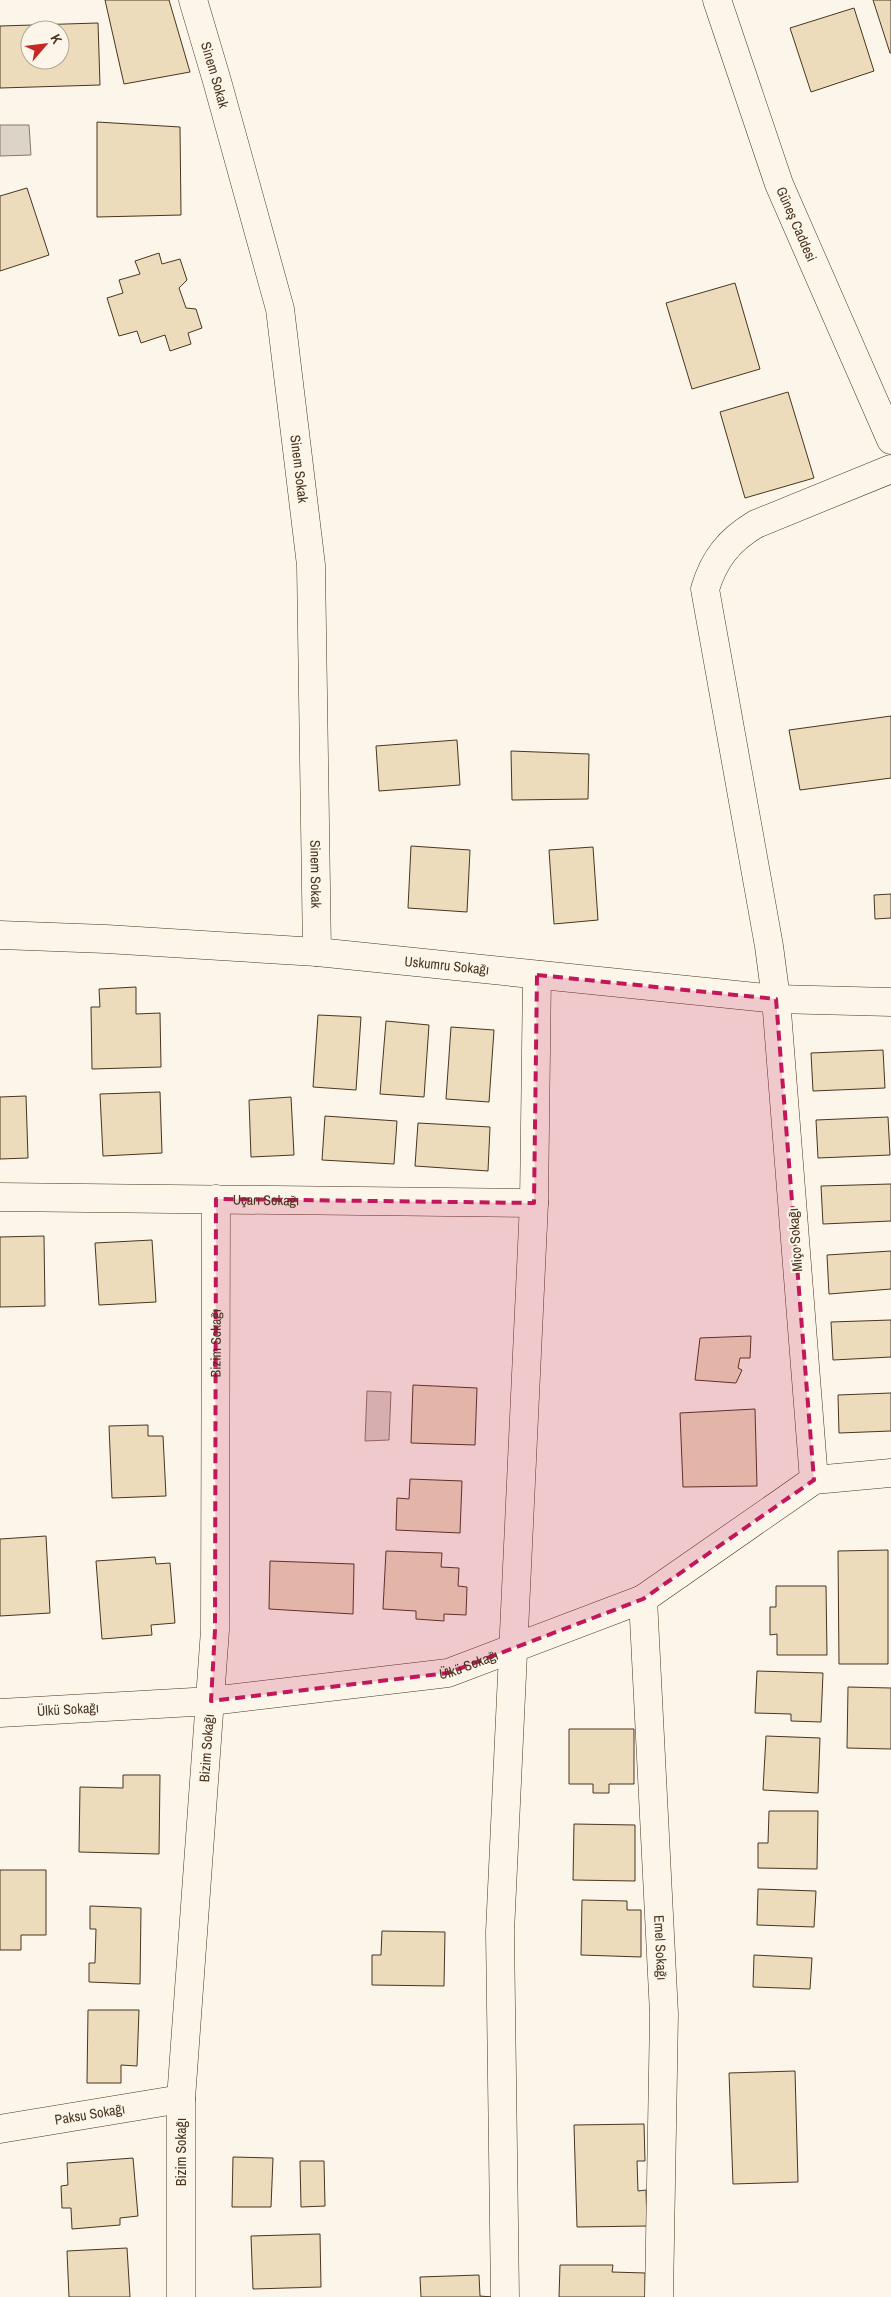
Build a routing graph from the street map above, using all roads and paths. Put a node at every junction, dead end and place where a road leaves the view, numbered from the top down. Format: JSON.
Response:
{"nodes":[{"id":1,"x":193,"y":0,"type":"edge"},
{"id":2,"x":717,"y":0,"type":"edge"},
{"id":3,"x":891,"y":440,"type":"edge"},
{"id":4,"x":891,"y":469,"type":"edge"},
{"id":5,"x":0,"y":935,"type":"edge"},
{"id":6,"x":317,"y":952,"type":"junction"},
{"id":7,"x":537,"y":975,"type":"junction"},
{"id":8,"x":776,"y":999,"type":"junction"},
{"id":9,"x":891,"y":1002,"type":"edge"},
{"id":10,"x":0,"y":1197,"type":"edge"},
{"id":11,"x":216,"y":1199,"type":"junction"},
{"id":12,"x":534,"y":1203,"type":"junction"},
{"id":13,"x":891,"y":1473,"type":"edge"},
{"id":14,"x":814,"y":1480,"type":"junction"},
{"id":15,"x":643,"y":1599,"type":"junction"},
{"id":16,"x":514,"y":1648,"type":"junction"},
{"id":17,"x":210,"y":1701,"type":"junction"},
{"id":18,"x":0,"y":1713,"type":"edge"},
{"id":19,"x":181,"y":2099,"type":"junction"},
{"id":20,"x":0,"y":2129,"type":"edge"},
{"id":21,"x":181,"y":2297,"type":"edge"},
{"id":22,"x":505,"y":2297,"type":"edge"},
{"id":23,"x":659,"y":2297,"type":"edge"}],
"edges":[{"from":1,"to":6,"type":"street","name":"Sinem Sokak"},
{"from":2,"to":3,"type":"street","name":"Güneş Caddesi"},
{"from":4,"to":8,"type":"street","name":"Miço Sokağı"},
{"from":5,"to":6,"type":"street","name":"Uskumru Sokağı"},
{"from":6,"to":7,"type":"street","name":"Uskumru Sokağı"},
{"from":7,"to":8,"type":"street","name":"Uskumru Sokağı"},
{"from":7,"to":12,"type":"street"},
{"from":8,"to":9,"type":"street","name":"Uskumru Sokağı"},
{"from":8,"to":14,"type":"street","name":"Miço Sokağı"},
{"from":10,"to":11,"type":"street","name":"Uçarı Sokağı"},
{"from":11,"to":12,"type":"street","name":"Uçarı Sokağı"},
{"from":11,"to":17,"type":"street","name":"Bizim Sokağı"},
{"from":12,"to":16,"type":"street"},
{"from":13,"to":14,"type":"street","name":"Ülkü Sokağı"},
{"from":14,"to":15,"type":"street","name":"Ülkü Sokağı"},
{"from":15,"to":16,"type":"street","name":"Ülkü Sokağı"},
{"from":15,"to":23,"type":"street","name":"Emel Sokağı"},
{"from":16,"to":17,"type":"street","name":"Ülkü Sokağı"},
{"from":16,"to":22,"type":"street"},
{"from":17,"to":18,"type":"street","name":"Ülkü Sokağı"},
{"from":17,"to":19,"type":"street","name":"Bizim Sokağı"},
{"from":19,"to":20,"type":"street","name":"Paksu Sokağı"},
{"from":19,"to":21,"type":"street","name":"Bizim Sokağı"}]}
